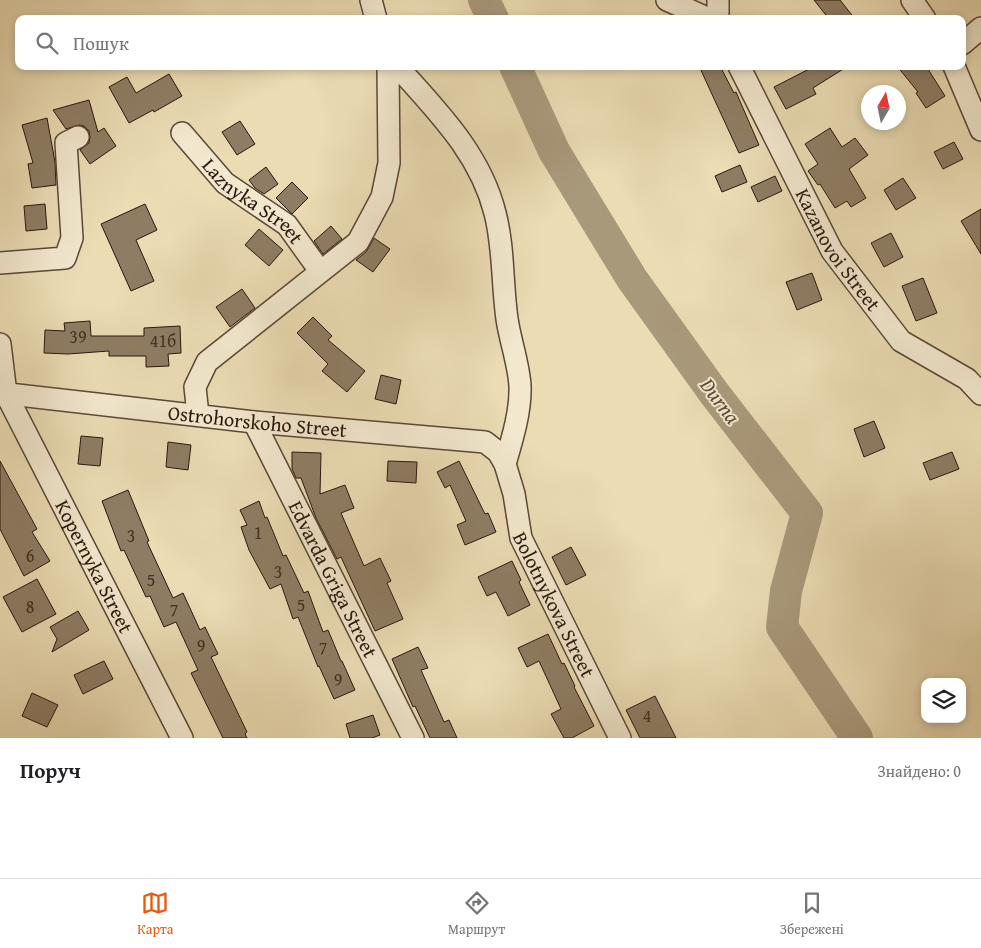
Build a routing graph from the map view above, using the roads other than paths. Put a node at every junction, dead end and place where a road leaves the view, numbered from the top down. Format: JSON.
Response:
{"nodes":[{"id":1,"x":371,"y":0,"type":"edge"},
{"id":2,"x":667,"y":0,"type":"edge"},
{"id":3,"x":718,"y":0,"type":"edge"},
{"id":4,"x":912,"y":0,"type":"edge"},
{"id":5,"x":375,"y":15,"type":"edge"},
{"id":6,"x":700,"y":15,"type":"edge"},
{"id":7,"x":718,"y":15,"type":"edge"},
{"id":8,"x":921,"y":15,"type":"edge"},
{"id":9,"x":981,"y":28,"type":"edge"},
{"id":10,"x":966,"y":41,"type":"edge"},
{"id":11,"x":388,"y":70,"type":"edge"},
{"id":12,"x":401,"y":70,"type":"edge"},
{"id":13,"x":741,"y":70,"type":"edge"},
{"id":14,"x":956,"y":70,"type":"edge"},
{"id":15,"x":981,"y":130,"type":"edge"},
{"id":16,"x":182,"y":133,"type":"dead end"},
{"id":17,"x":78,"y":137,"type":"dead end"},
{"id":18,"x":0,"y":263,"type":"edge"},
{"id":19,"x":320,"y":271,"type":"junction"},
{"id":20,"x":0,"y":344,"type":"edge"},
{"id":21,"x":3,"y":393,"type":"edge"},
{"id":22,"x":981,"y":394,"type":"edge"},
{"id":23,"x":198,"y":415,"type":"junction"},
{"id":24,"x":254,"y":422,"type":"junction"},
{"id":25,"x":504,"y":464,"type":"junction"},
{"id":26,"x":182,"y":738,"type":"edge"},
{"id":27,"x":413,"y":738,"type":"edge"},
{"id":28,"x":620,"y":738,"type":"edge"}],
"edges":[{"from":1,"to":5,"type":"street"},
{"from":2,"to":6,"type":"street"},
{"from":3,"to":7,"type":"street"},
{"from":4,"to":8,"type":"street"},
{"from":9,"to":10,"type":"street"},
{"from":11,"to":19,"type":"street"},
{"from":12,"to":25,"type":"street"},
{"from":13,"to":22,"type":"street","name":"Kazanovoi Street"},
{"from":14,"to":15,"type":"street"},
{"from":16,"to":19,"type":"street","name":"Laznyka Street"},
{"from":17,"to":18,"type":"street"},
{"from":19,"to":23,"type":"street"},
{"from":20,"to":21,"type":"street"},
{"from":21,"to":23,"type":"street","name":"Ostrohorskoho Street"},
{"from":21,"to":26,"type":"street","name":"Kopernyka Street"},
{"from":23,"to":24,"type":"street","name":"Ostrohorskoho Street"},
{"from":24,"to":25,"type":"street","name":"Ostrohorskoho Street"},
{"from":24,"to":27,"type":"street","name":"Edvarda Griga Street"},
{"from":25,"to":28,"type":"street","name":"Bolotnykova Street"}]}
